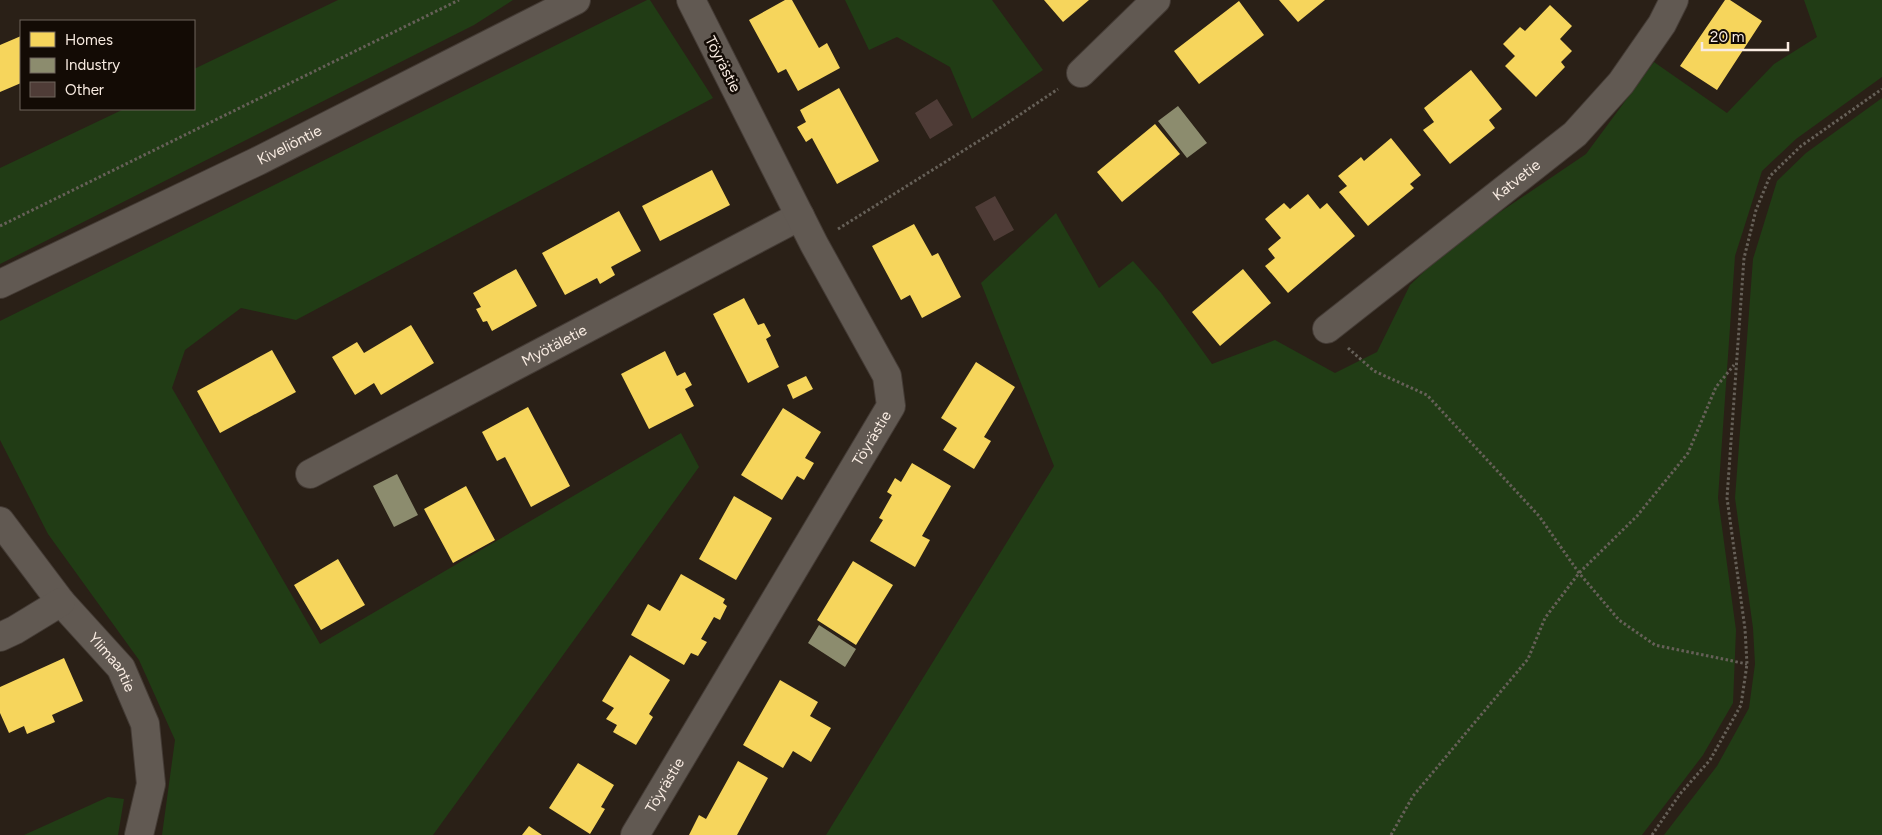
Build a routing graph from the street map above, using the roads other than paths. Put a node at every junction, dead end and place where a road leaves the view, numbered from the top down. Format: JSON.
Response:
{"nodes":[{"id":1,"x":576,"y":0,"type":"edge"},
{"id":2,"x":691,"y":0,"type":"edge"},
{"id":3,"x":1156,"y":0,"type":"edge"},
{"id":4,"x":1674,"y":0,"type":"edge"},
{"id":5,"x":1081,"y":73,"type":"road end"},
{"id":6,"x":800,"y":216,"type":"junction"},
{"id":7,"x":0,"y":284,"type":"edge"},
{"id":8,"x":1327,"y":330,"type":"road end"},
{"id":9,"x":310,"y":474,"type":"dead end"},
{"id":10,"x":0,"y":521,"type":"edge"},
{"id":11,"x":61,"y":602,"type":"junction"},
{"id":12,"x":0,"y":637,"type":"edge"},
{"id":13,"x":139,"y":835,"type":"edge"},
{"id":14,"x":635,"y":835,"type":"edge"}],
"edges":[{"from":1,"to":7,"type":"street","name":"Kiveliöntie"},
{"from":2,"to":6,"type":"street","name":"Töyrästie"},
{"from":3,"to":5,"type":"street"},
{"from":4,"to":8,"type":"street","name":"Katvetie"},
{"from":6,"to":9,"type":"street","name":"Myötäletie"},
{"from":6,"to":14,"type":"street","name":"Töyrästie"},
{"from":10,"to":11,"type":"street","name":"Ylimaantie"},
{"from":11,"to":12,"type":"street"},
{"from":11,"to":13,"type":"street","name":"Ylimaantie"}]}
